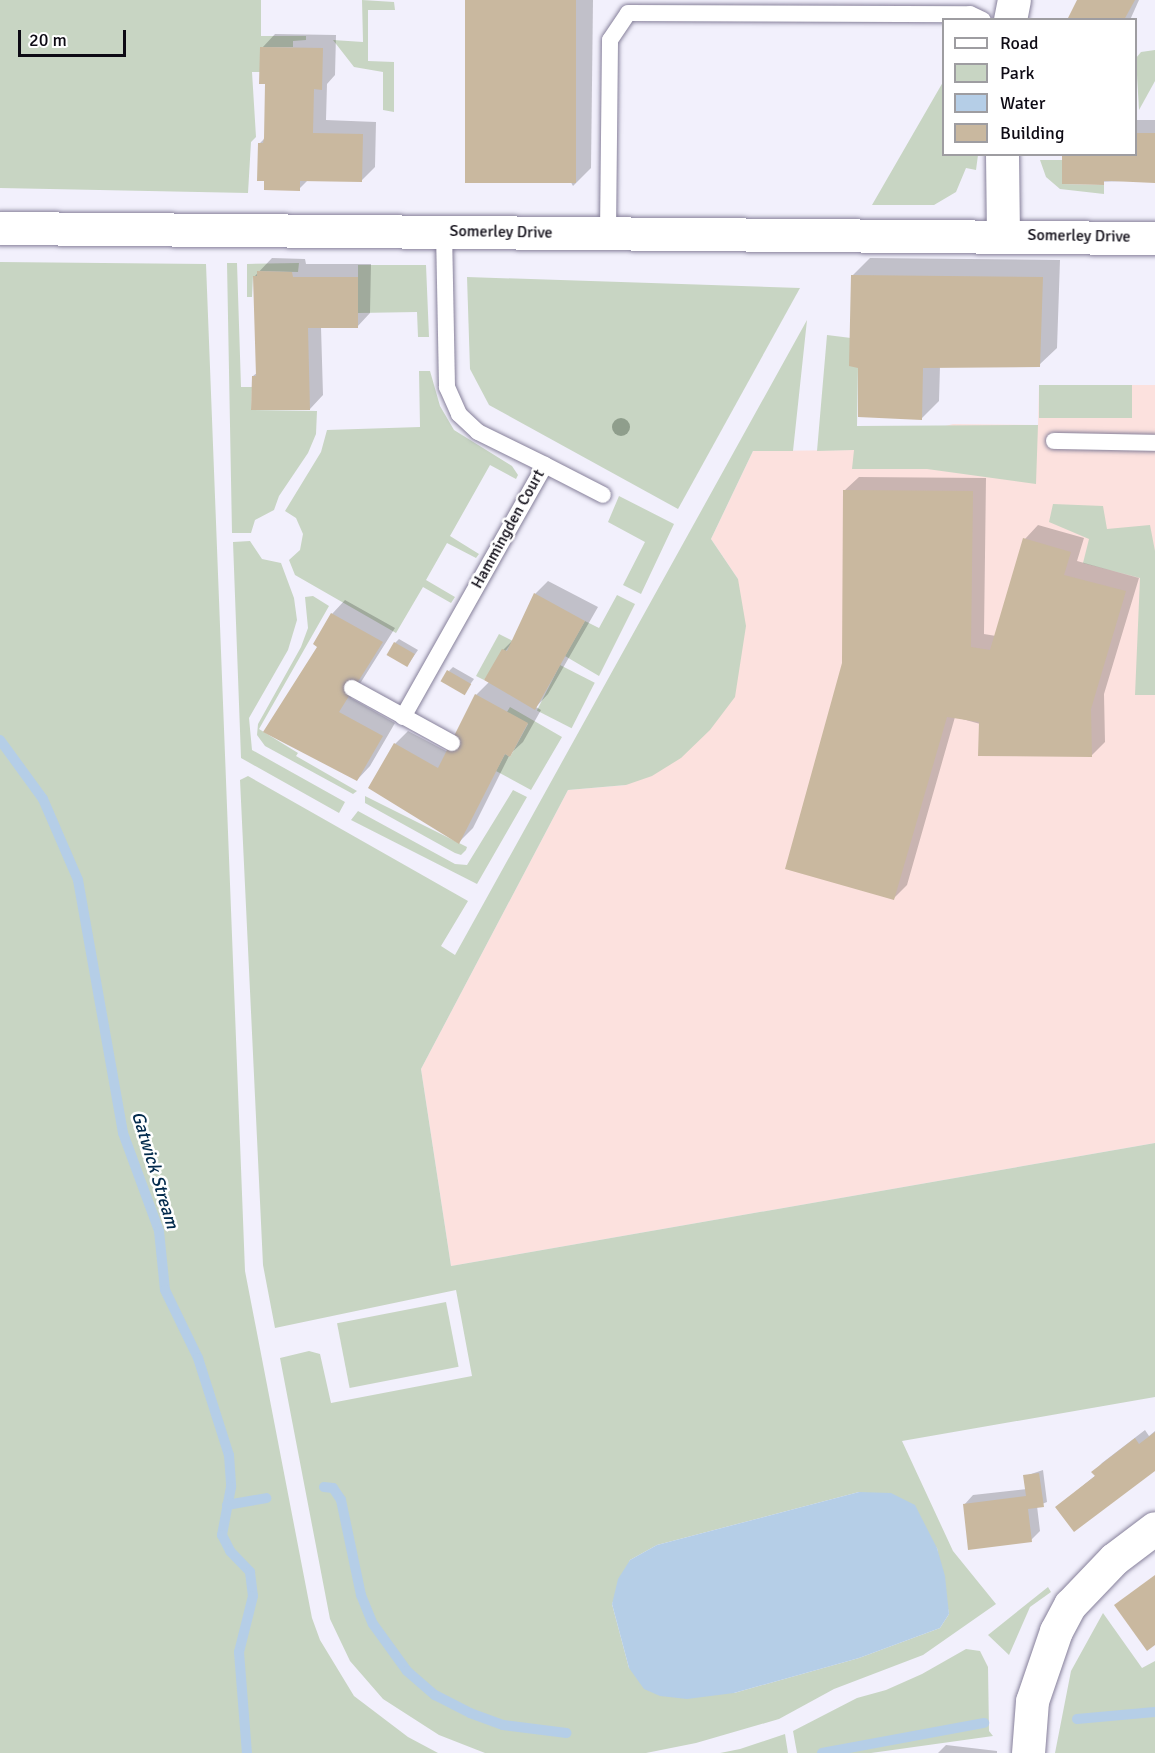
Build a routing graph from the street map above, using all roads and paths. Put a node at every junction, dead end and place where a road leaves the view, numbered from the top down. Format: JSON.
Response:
{"nodes":[{"id":1,"x":1014,"y":0,"type":"edge"},
{"id":2,"x":979,"y":18,"type":"edge"},
{"id":3,"x":1010,"y":18,"type":"edge"},
{"id":4,"x":1002,"y":156,"type":"edge"},
{"id":5,"x":0,"y":228,"type":"edge"},
{"id":6,"x":444,"y":231,"type":"junction"},
{"id":7,"x":608,"y":233,"type":"junction"},
{"id":8,"x":1003,"y":235,"type":"junction"},
{"id":9,"x":1155,"y":238,"type":"edge"},
{"id":10,"x":1054,"y":441,"type":"dead end"},
{"id":11,"x":1155,"y":443,"type":"edge"},
{"id":12,"x":545,"y":465,"type":"junction"},
{"id":13,"x":603,"y":495,"type":"dead end"},
{"id":14,"x":352,"y":688,"type":"dead end"},
{"id":15,"x":403,"y":717,"type":"junction"},
{"id":16,"x":452,"y":743,"type":"dead end"},
{"id":17,"x":1155,"y":1528,"type":"edge"},
{"id":18,"x":1028,"y":1753,"type":"edge"}],
"edges":[{"from":1,"to":3,"type":"street"},
{"from":2,"to":7,"type":"lane"},
{"from":4,"to":8,"type":"street"},
{"from":5,"to":6,"type":"street","name":"Somerley Drive"},
{"from":6,"to":7,"type":"street","name":"Somerley Drive"},
{"from":6,"to":12,"type":"lane","name":"Hammingden Court"},
{"from":7,"to":8,"type":"street","name":"Somerley Drive"},
{"from":8,"to":9,"type":"street","name":"Somerley Drive"},
{"from":10,"to":11,"type":"lane"},
{"from":12,"to":13,"type":"lane"},
{"from":12,"to":15,"type":"lane","name":"Hammingden Court"},
{"from":14,"to":15,"type":"lane"},
{"from":15,"to":16,"type":"lane"},
{"from":17,"to":18,"type":"street"}]}
